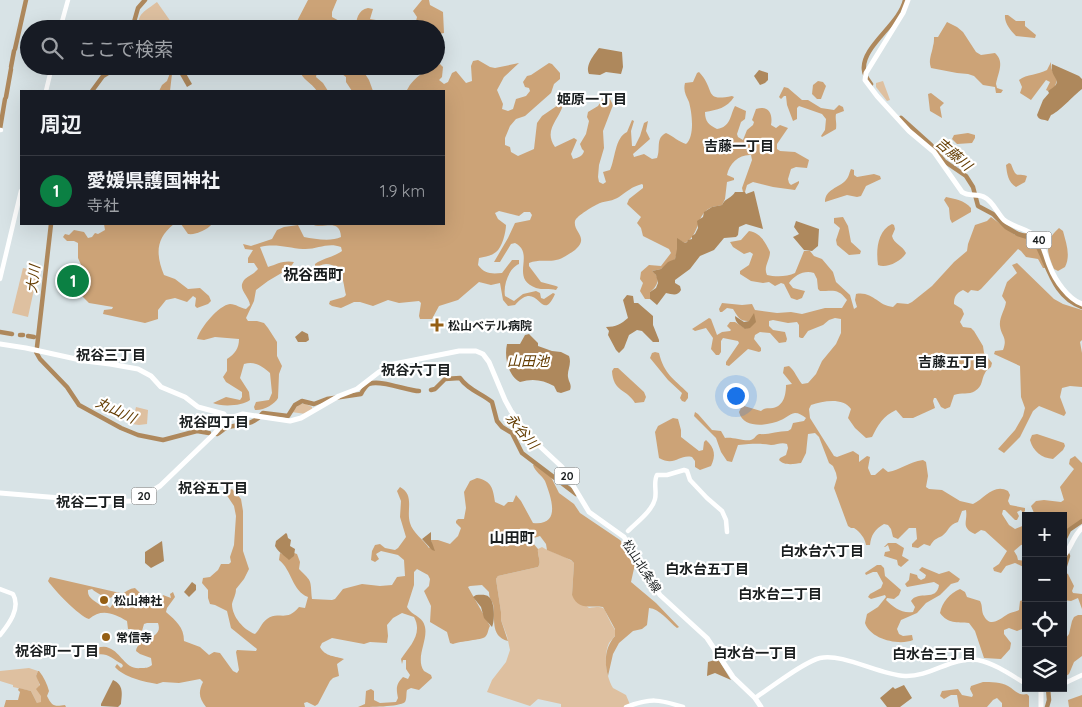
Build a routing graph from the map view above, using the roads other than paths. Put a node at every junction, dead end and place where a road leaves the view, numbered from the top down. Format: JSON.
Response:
{"nodes":[{"id":1,"x":68,"y":0,"type":"edge"},
{"id":2,"x":908,"y":0,"type":"edge"},
{"id":3,"x":62,"y":20,"type":"edge"},
{"id":4,"x":50,"y":75,"type":"edge"},
{"id":5,"x":46,"y":90,"type":"edge"},
{"id":6,"x":20,"y":196,"type":"edge"},
{"id":7,"x":2,"y":259,"type":"edge"},
{"id":8,"x":0,"y":279,"type":"edge"},
{"id":9,"x":1082,"y":304,"type":"edge"},
{"id":10,"x":0,"y":344,"type":"edge"},
{"id":11,"x":227,"y":418,"type":"junction"},
{"id":12,"x":0,"y":493,"type":"edge"},
{"id":13,"x":1082,"y":528,"type":"edge"},
{"id":14,"x":628,"y":531,"type":"dead end"},
{"id":15,"x":727,"y":532,"type":"dead end"},
{"id":16,"x":1067,"y":552,"type":"edge"},
{"id":17,"x":0,"y":589,"type":"edge"},
{"id":18,"x":0,"y":634,"type":"edge"},
{"id":19,"x":1082,"y":675,"type":"edge"},
{"id":20,"x":1022,"y":682,"type":"edge"},
{"id":21,"x":1067,"y":682,"type":"edge"},
{"id":22,"x":1042,"y":692,"type":"edge"},
{"id":23,"x":755,"y":698,"type":"junction"},
{"id":24,"x":626,"y":707,"type":"edge"},
{"id":25,"x":683,"y":707,"type":"edge"},
{"id":26,"x":761,"y":707,"type":"edge"},
{"id":27,"x":1041,"y":707,"type":"edge"}],
"edges":[{"from":1,"to":3,"type":"street"},
{"from":2,"to":9,"type":"main road","number":"40"},
{"from":4,"to":5,"type":"street"},
{"from":6,"to":7,"type":"street"},
{"from":7,"to":8,"type":"street"},
{"from":10,"to":11,"type":"main road","name":"松山北条線","number":"20"},
{"from":11,"to":12,"type":"main road","number":"20"},
{"from":11,"to":23,"type":"main road","name":"松山北条線","number":"20"},
{"from":13,"to":16,"type":"main road"},
{"from":14,"to":15,"type":"street"},
{"from":17,"to":18,"type":"street"},
{"from":19,"to":21,"type":"street"},
{"from":20,"to":23,"type":"street"},
{"from":22,"to":27,"type":"main road"},
{"from":23,"to":26,"type":"main road","name":"松山北条線","number":"20"},
{"from":24,"to":25,"type":"street"}]}
